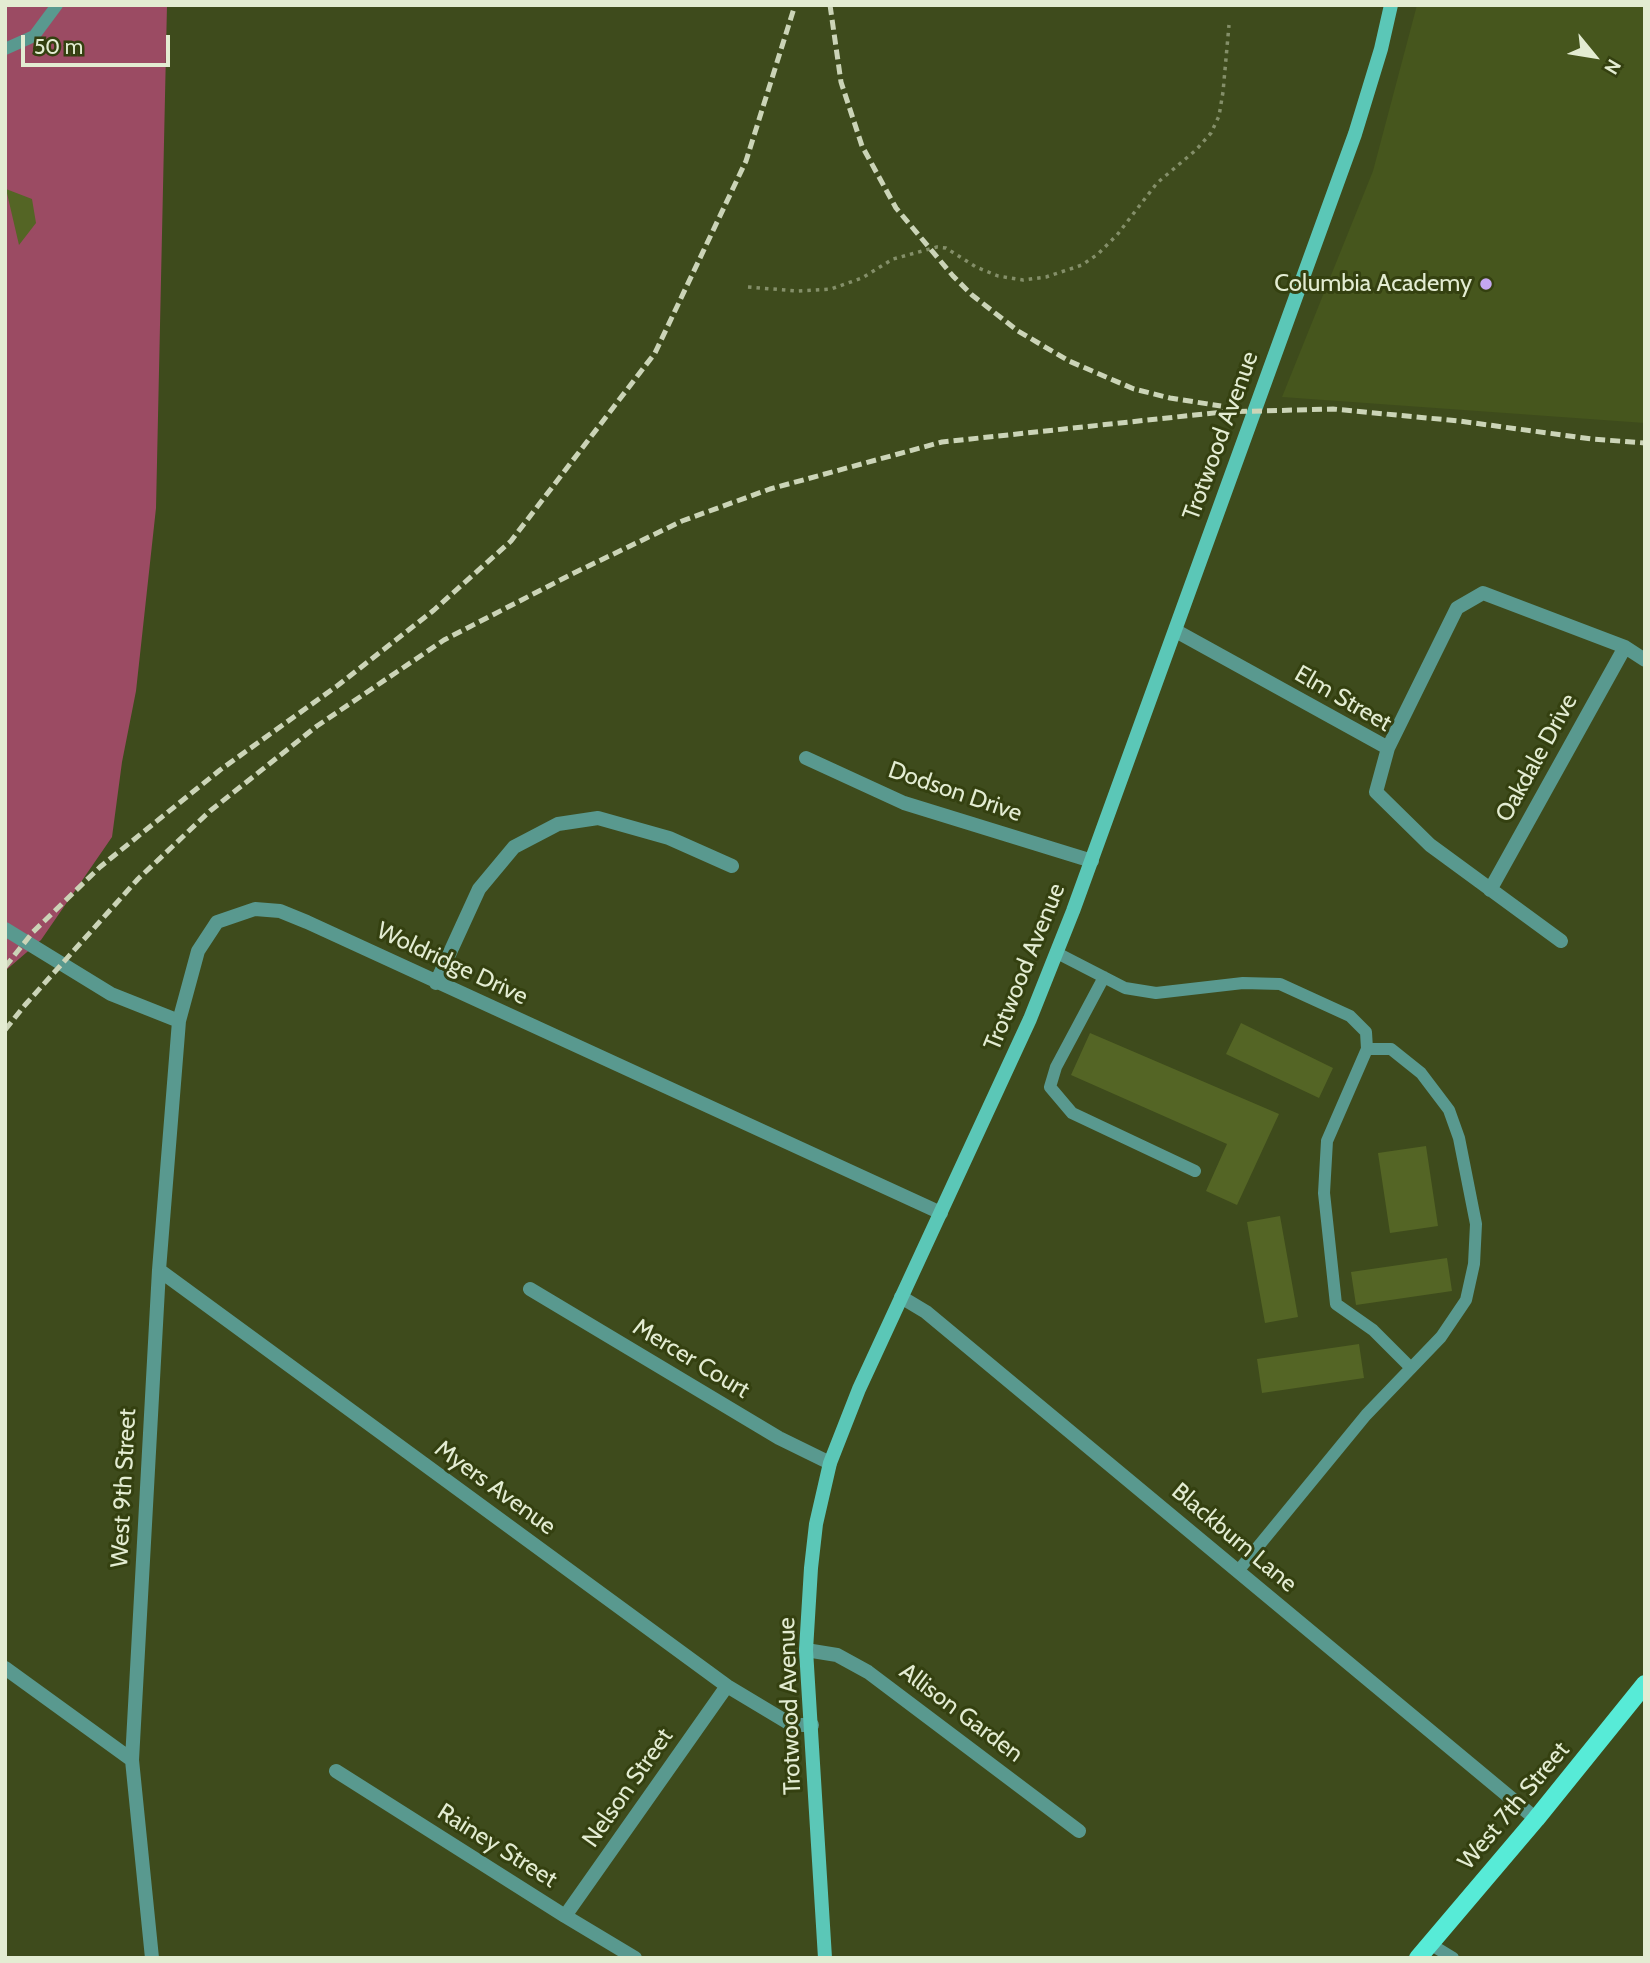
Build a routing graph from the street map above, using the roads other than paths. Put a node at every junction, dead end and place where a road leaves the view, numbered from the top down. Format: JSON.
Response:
{"nodes":[{"id":1,"x":57,"y":5,"type":"edge"},
{"id":2,"x":1391,"y":5,"type":"edge"},
{"id":3,"x":5,"y":49,"type":"edge"},
{"id":4,"x":1176,"y":631,"type":"junction"},
{"id":5,"x":1625,"y":647,"type":"junction"},
{"id":6,"x":1645,"y":660,"type":"edge"},
{"id":7,"x":1388,"y":748,"type":"junction"},
{"id":8,"x":806,"y":758,"type":"dead end"},
{"id":9,"x":1091,"y":861,"type":"junction"},
{"id":10,"x":732,"y":866,"type":"dead end"},
{"id":11,"x":1490,"y":890,"type":"junction"},
{"id":12,"x":5,"y":929,"type":"edge"},
{"id":13,"x":1562,"y":941,"type":"dead end"},
{"id":14,"x":1057,"y":953,"type":"junction"},
{"id":15,"x":1104,"y":977,"type":"junction"},
{"id":16,"x":436,"y":982,"type":"junction"},
{"id":17,"x":179,"y":1021,"type":"junction"},
{"id":18,"x":1367,"y":1049,"type":"junction"},
{"id":19,"x":1195,"y":1171,"type":"dead end"},
{"id":20,"x":941,"y":1213,"type":"junction"},
{"id":21,"x":159,"y":1270,"type":"junction"},
{"id":22,"x":530,"y":1289,"type":"dead end"},
{"id":23,"x":901,"y":1297,"type":"junction"},
{"id":24,"x":1410,"y":1367,"type":"junction"},
{"id":25,"x":830,"y":1463,"type":"junction"},
{"id":26,"x":1238,"y":1571,"type":"junction"},
{"id":27,"x":806,"y":1650,"type":"junction"},
{"id":28,"x":5,"y":1668,"type":"edge"},
{"id":29,"x":727,"y":1686,"type":"junction"},
{"id":30,"x":1643,"y":1691,"type":"edge"},
{"id":31,"x":812,"y":1725,"type":"junction"},
{"id":32,"x":132,"y":1760,"type":"junction"},
{"id":33,"x":336,"y":1771,"type":"dead end"},
{"id":34,"x":1536,"y":1819,"type":"junction"},
{"id":35,"x":1079,"y":1831,"type":"dead end"},
{"id":36,"x":565,"y":1916,"type":"junction"},
{"id":37,"x":1424,"y":1951,"type":"edge"},
{"id":38,"x":152,"y":1958,"type":"edge"},
{"id":39,"x":635,"y":1958,"type":"edge"},
{"id":40,"x":825,"y":1958,"type":"edge"},
{"id":41,"x":1453,"y":1958,"type":"edge"}],
"edges":[{"from":1,"to":3,"type":"lane"},
{"from":2,"to":4,"type":"main road","name":"Trotwood Avenue"},
{"from":4,"to":7,"type":"street","name":"Elm Street"},
{"from":4,"to":9,"type":"main road","name":"Trotwood Avenue"},
{"from":5,"to":6,"type":"street"},
{"from":5,"to":7,"type":"street"},
{"from":5,"to":11,"type":"street","name":"Oakdale Drive"},
{"from":7,"to":11,"type":"street","name":"Elm Street"},
{"from":8,"to":9,"type":"street","name":"Dodson Drive"},
{"from":9,"to":14,"type":"main road","name":"Trotwood Avenue"},
{"from":10,"to":16,"type":"street"},
{"from":11,"to":13,"type":"street","name":"Elm Street"},
{"from":12,"to":17,"type":"street"},
{"from":14,"to":15,"type":"lane"},
{"from":14,"to":20,"type":"main road","name":"Trotwood Avenue"},
{"from":15,"to":18,"type":"lane"},
{"from":15,"to":19,"type":"lane"},
{"from":16,"to":17,"type":"street","name":"Woldridge Drive"},
{"from":16,"to":20,"type":"street","name":"Woldridge Drive"},
{"from":17,"to":21,"type":"street","name":"West 9th Street"},
{"from":18,"to":24,"type":"lane"},
{"from":18,"to":24,"type":"lane"},
{"from":20,"to":23,"type":"main road","name":"Trotwood Avenue"},
{"from":21,"to":29,"type":"street","name":"Myers Avenue"},
{"from":21,"to":32,"type":"street","name":"West 9th Street"},
{"from":22,"to":25,"type":"street","name":"Mercer Court"},
{"from":23,"to":25,"type":"main road","name":"Trotwood Avenue"},
{"from":23,"to":26,"type":"street","name":"Blackburn Lane"},
{"from":24,"to":26,"type":"lane"},
{"from":25,"to":27,"type":"main road","name":"Trotwood Avenue"},
{"from":26,"to":34,"type":"street","name":"Blackburn Lane"},
{"from":27,"to":31,"type":"main road","name":"Trotwood Avenue"},
{"from":27,"to":35,"type":"street","name":"Allison Garden"},
{"from":28,"to":32,"type":"street"},
{"from":29,"to":31,"type":"street","name":"Myers Avenue"},
{"from":29,"to":36,"type":"street","name":"Nelson Street"},
{"from":30,"to":34,"type":"main road","name":"West 7th Street"},
{"from":31,"to":40,"type":"main road","name":"Trotwood Avenue"},
{"from":32,"to":38,"type":"street","name":"West 9th Street"},
{"from":33,"to":36,"type":"street","name":"Rainey Street"},
{"from":34,"to":37,"type":"main road","name":"West 7th Street"},
{"from":36,"to":39,"type":"street","name":"Rainey Street"},
{"from":37,"to":41,"type":"lane"}]}
